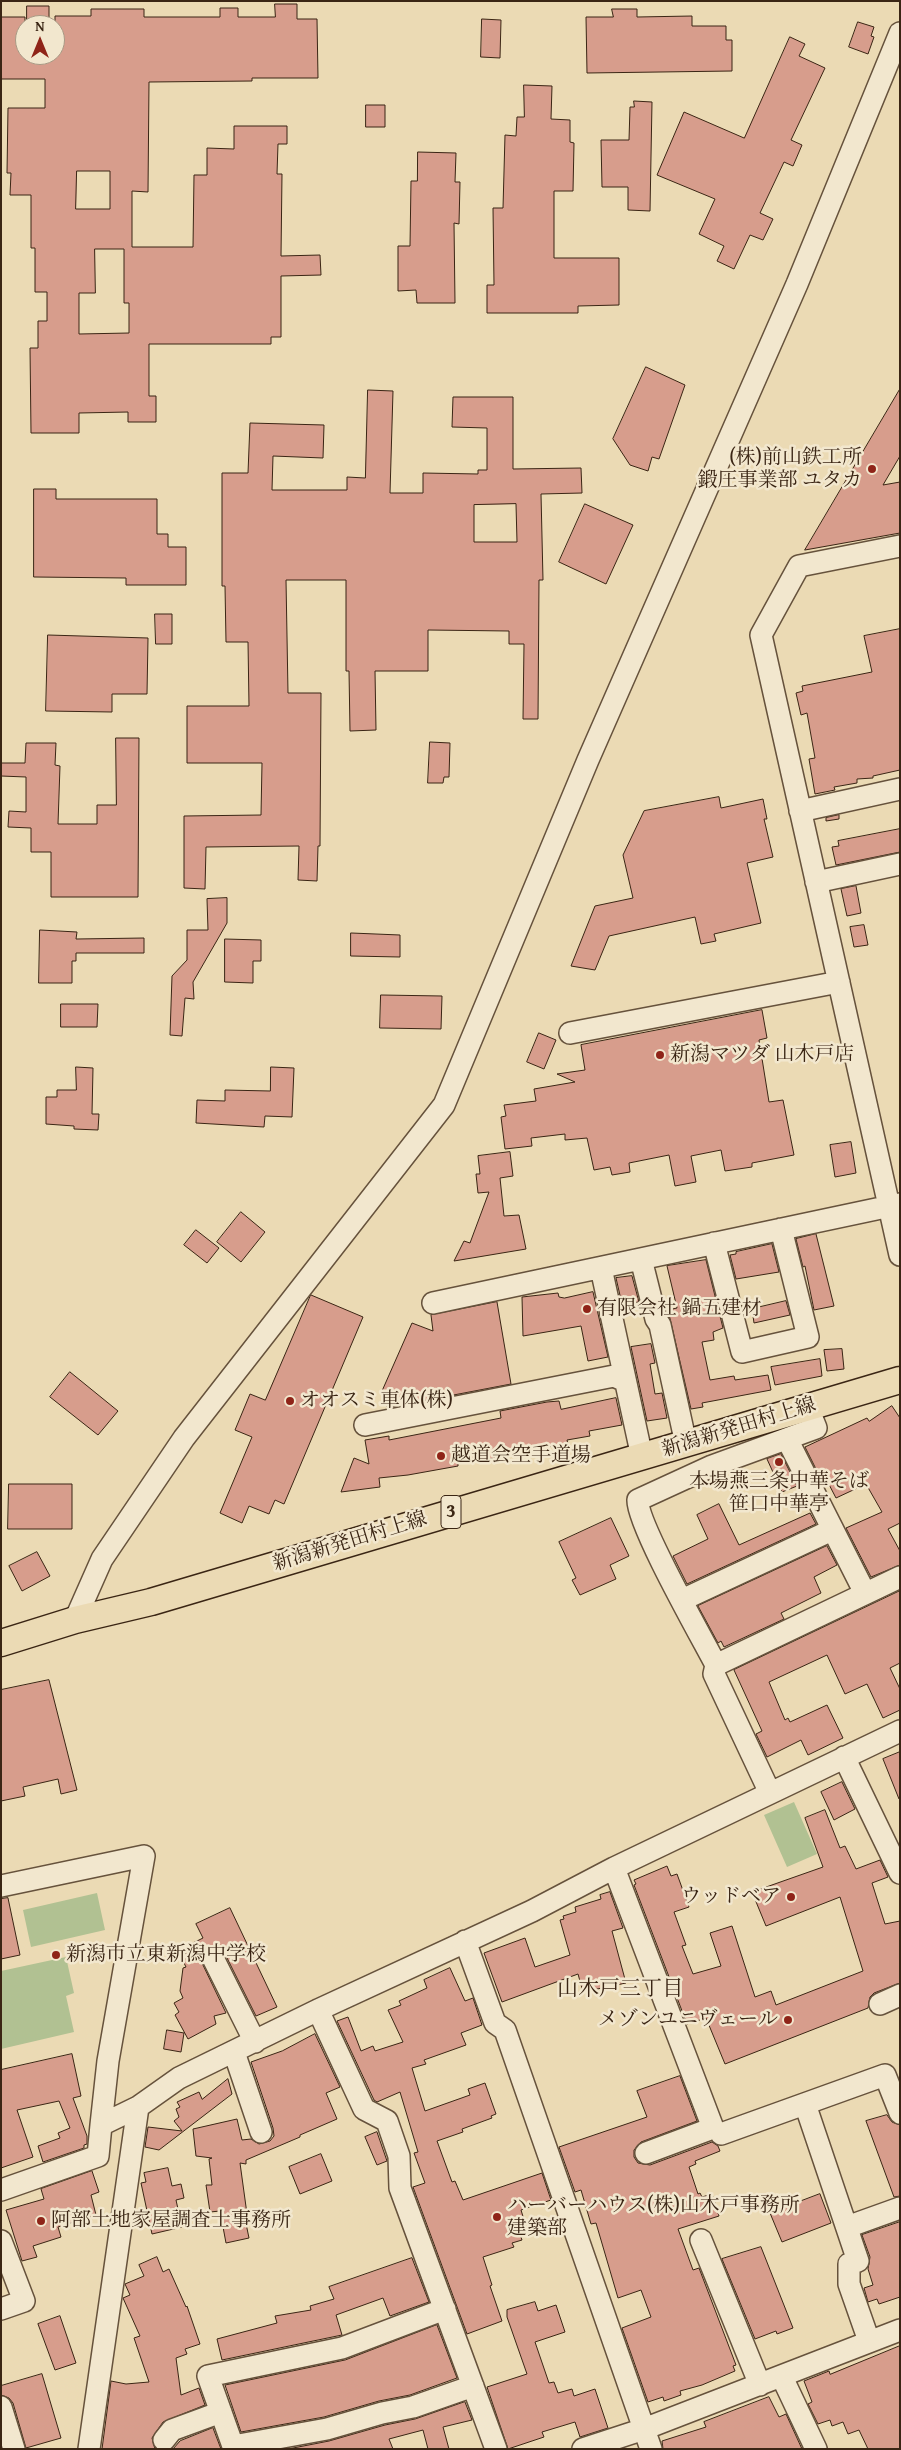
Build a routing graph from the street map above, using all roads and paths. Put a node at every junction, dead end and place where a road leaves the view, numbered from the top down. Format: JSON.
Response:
{"nodes":[{"id":1,"x":900,"y":33,"type":"edge"},
{"id":2,"x":900,"y":546,"type":"edge"},
{"id":3,"x":900,"y":789,"type":"edge"},
{"id":4,"x":800,"y":811,"type":"junction"},
{"id":5,"x":900,"y":864,"type":"edge"},
{"id":6,"x":816,"y":882,"type":"junction"},
{"id":7,"x":839,"y":982,"type":"junction"},
{"id":8,"x":570,"y":1033,"type":"dead end"},
{"id":9,"x":895,"y":1205,"type":"edge"},
{"id":10,"x":781,"y":1229,"type":"junction"},
{"id":11,"x":714,"y":1243,"type":"junction"},
{"id":12,"x":900,"y":1255,"type":"edge"},
{"id":13,"x":641,"y":1259,"type":"junction"},
{"id":14,"x":601,"y":1268,"type":"junction"},
{"id":15,"x":433,"y":1303,"type":"dead end"},
{"id":16,"x":900,"y":1380,"type":"edge"},
{"id":17,"x":625,"y":1381,"type":"junction"},
{"id":18,"x":808,"y":1408,"type":"junction"},
{"id":19,"x":365,"y":1425,"type":"dead end"},
{"id":20,"x":787,"y":1440,"type":"junction"},
{"id":21,"x":686,"y":1444,"type":"junction"},
{"id":22,"x":642,"y":1457,"type":"junction"},
{"id":23,"x":832,"y":1530,"type":"junction"},
{"id":24,"x":900,"y":1577,"type":"edge"},
{"id":25,"x":865,"y":1593,"type":"junction"},
{"id":26,"x":682,"y":1600,"type":"junction"},
{"id":27,"x":75,"y":1620,"type":"junction"},
{"id":28,"x":1,"y":1643,"type":"edge"},
{"id":29,"x":716,"y":1665,"type":"junction"},
{"id":30,"x":900,"y":1731,"type":"edge"},
{"id":31,"x":844,"y":1757,"type":"junction"},
{"id":32,"x":770,"y":1793,"type":"junction"},
{"id":33,"x":614,"y":1868,"type":"junction"},
{"id":34,"x":900,"y":1873,"type":"edge"},
{"id":35,"x":1,"y":1886,"type":"edge"},
{"id":36,"x":465,"y":1941,"type":"junction"},
{"id":37,"x":213,"y":1958,"type":"dead end"},
{"id":38,"x":900,"y":1996,"type":"edge"},
{"id":39,"x":880,"y":2004,"type":"dead end"},
{"id":40,"x":318,"y":2010,"type":"junction"},
{"id":41,"x":255,"y":2042,"type":"junction"},
{"id":42,"x":234,"y":2052,"type":"junction"},
{"id":43,"x":805,"y":2104,"type":"junction"},
{"id":44,"x":138,"y":2107,"type":"junction"},
{"id":45,"x":900,"y":2112,"type":"edge"},
{"id":46,"x":101,"y":2125,"type":"junction"},
{"id":47,"x":262,"y":2132,"type":"dead end"},
{"id":48,"x":721,"y":2134,"type":"dead end"},
{"id":49,"x":646,"y":2153,"type":"dead end"},
{"id":50,"x":1,"y":2190,"type":"edge"},
{"id":51,"x":900,"y":2208,"type":"edge"},
{"id":52,"x":847,"y":2227,"type":"junction"},
{"id":53,"x":701,"y":2240,"type":"dead end"},
{"id":54,"x":1,"y":2241,"type":"edge"},
{"id":55,"x":1,"y":2309,"type":"edge"},
{"id":56,"x":444,"y":2309,"type":"junction"},
{"id":57,"x":900,"y":2330,"type":"edge"},
{"id":58,"x":869,"y":2341,"type":"junction"},
{"id":59,"x":782,"y":2376,"type":"junction"},
{"id":60,"x":760,"y":2385,"type":"junction"},
{"id":61,"x":473,"y":2386,"type":"junction"},
{"id":62,"x":1,"y":2408,"type":"edge"},
{"id":63,"x":221,"y":2412,"type":"junction"},
{"id":64,"x":647,"y":2439,"type":"edge"},
{"id":65,"x":164,"y":2440,"type":"dead end"},
{"id":66,"x":233,"y":2447,"type":"edge"},
{"id":67,"x":14,"y":2449,"type":"edge"},
{"id":68,"x":88,"y":2449,"type":"edge"},
{"id":69,"x":496,"y":2449,"type":"edge"},
{"id":70,"x":583,"y":2449,"type":"edge"},
{"id":71,"x":816,"y":2449,"type":"edge"}],
"edges":[{"from":1,"to":27,"type":"street"},
{"from":2,"to":4,"type":"street"},
{"from":3,"to":4,"type":"street"},
{"from":4,"to":6,"type":"street"},
{"from":5,"to":6,"type":"street"},
{"from":6,"to":7,"type":"street"},
{"from":7,"to":8,"type":"street"},
{"from":7,"to":9,"type":"street"},
{"from":9,"to":10,"type":"street"},
{"from":9,"to":12,"type":"street"},
{"from":10,"to":11,"type":"street"},
{"from":10,"to":11,"type":"street"},
{"from":11,"to":13,"type":"street"},
{"from":13,"to":14,"type":"street"},
{"from":13,"to":21,"type":"street"},
{"from":14,"to":15,"type":"street"},
{"from":14,"to":17,"type":"street"},
{"from":16,"to":18,"type":"main road","name":"新潟新発田村上線","number":"3"},
{"from":17,"to":19,"type":"street"},
{"from":17,"to":22,"type":"street"},
{"from":18,"to":20,"type":"street"},
{"from":18,"to":21,"type":"main road","name":"新潟新発田村上線","number":"3"},
{"from":20,"to":23,"type":"street"},
{"from":20,"to":26,"type":"street"},
{"from":21,"to":22,"type":"main road","name":"新潟新発田村上線","number":"3"},
{"from":22,"to":27,"type":"main road","name":"新潟新発田村上線","number":"3"},
{"from":23,"to":25,"type":"street"},
{"from":23,"to":26,"type":"street"},
{"from":24,"to":25,"type":"street"},
{"from":25,"to":29,"type":"street"},
{"from":26,"to":29,"type":"street"},
{"from":27,"to":28,"type":"main road","name":"新潟新発田村上線","number":"3"},
{"from":29,"to":32,"type":"street"},
{"from":30,"to":31,"type":"street"},
{"from":31,"to":32,"type":"street"},
{"from":31,"to":34,"type":"street"},
{"from":32,"to":33,"type":"street"},
{"from":33,"to":36,"type":"street"},
{"from":33,"to":49,"type":"street"},
{"from":35,"to":46,"type":"street"},
{"from":36,"to":40,"type":"street"},
{"from":36,"to":64,"type":"street"},
{"from":37,"to":41,"type":"street"},
{"from":38,"to":39,"type":"street"},
{"from":40,"to":41,"type":"street"},
{"from":40,"to":56,"type":"street"},
{"from":41,"to":42,"type":"street"},
{"from":42,"to":44,"type":"street"},
{"from":42,"to":47,"type":"street"},
{"from":43,"to":45,"type":"street"},
{"from":43,"to":48,"type":"street"},
{"from":43,"to":52,"type":"street"},
{"from":44,"to":46,"type":"street"},
{"from":44,"to":68,"type":"street"},
{"from":46,"to":50,"type":"street"},
{"from":51,"to":52,"type":"street"},
{"from":52,"to":58,"type":"street"},
{"from":53,"to":60,"type":"street"},
{"from":54,"to":55,"type":"street"},
{"from":56,"to":61,"type":"street"},
{"from":56,"to":63,"type":"street"},
{"from":57,"to":58,"type":"street"},
{"from":58,"to":59,"type":"street"},
{"from":59,"to":60,"type":"street"},
{"from":59,"to":71,"type":"street"},
{"from":60,"to":64,"type":"street"},
{"from":61,"to":66,"type":"street"},
{"from":61,"to":69,"type":"street"},
{"from":62,"to":67,"type":"street"},
{"from":63,"to":65,"type":"street"},
{"from":63,"to":66,"type":"street"},
{"from":64,"to":70,"type":"street"}]}
